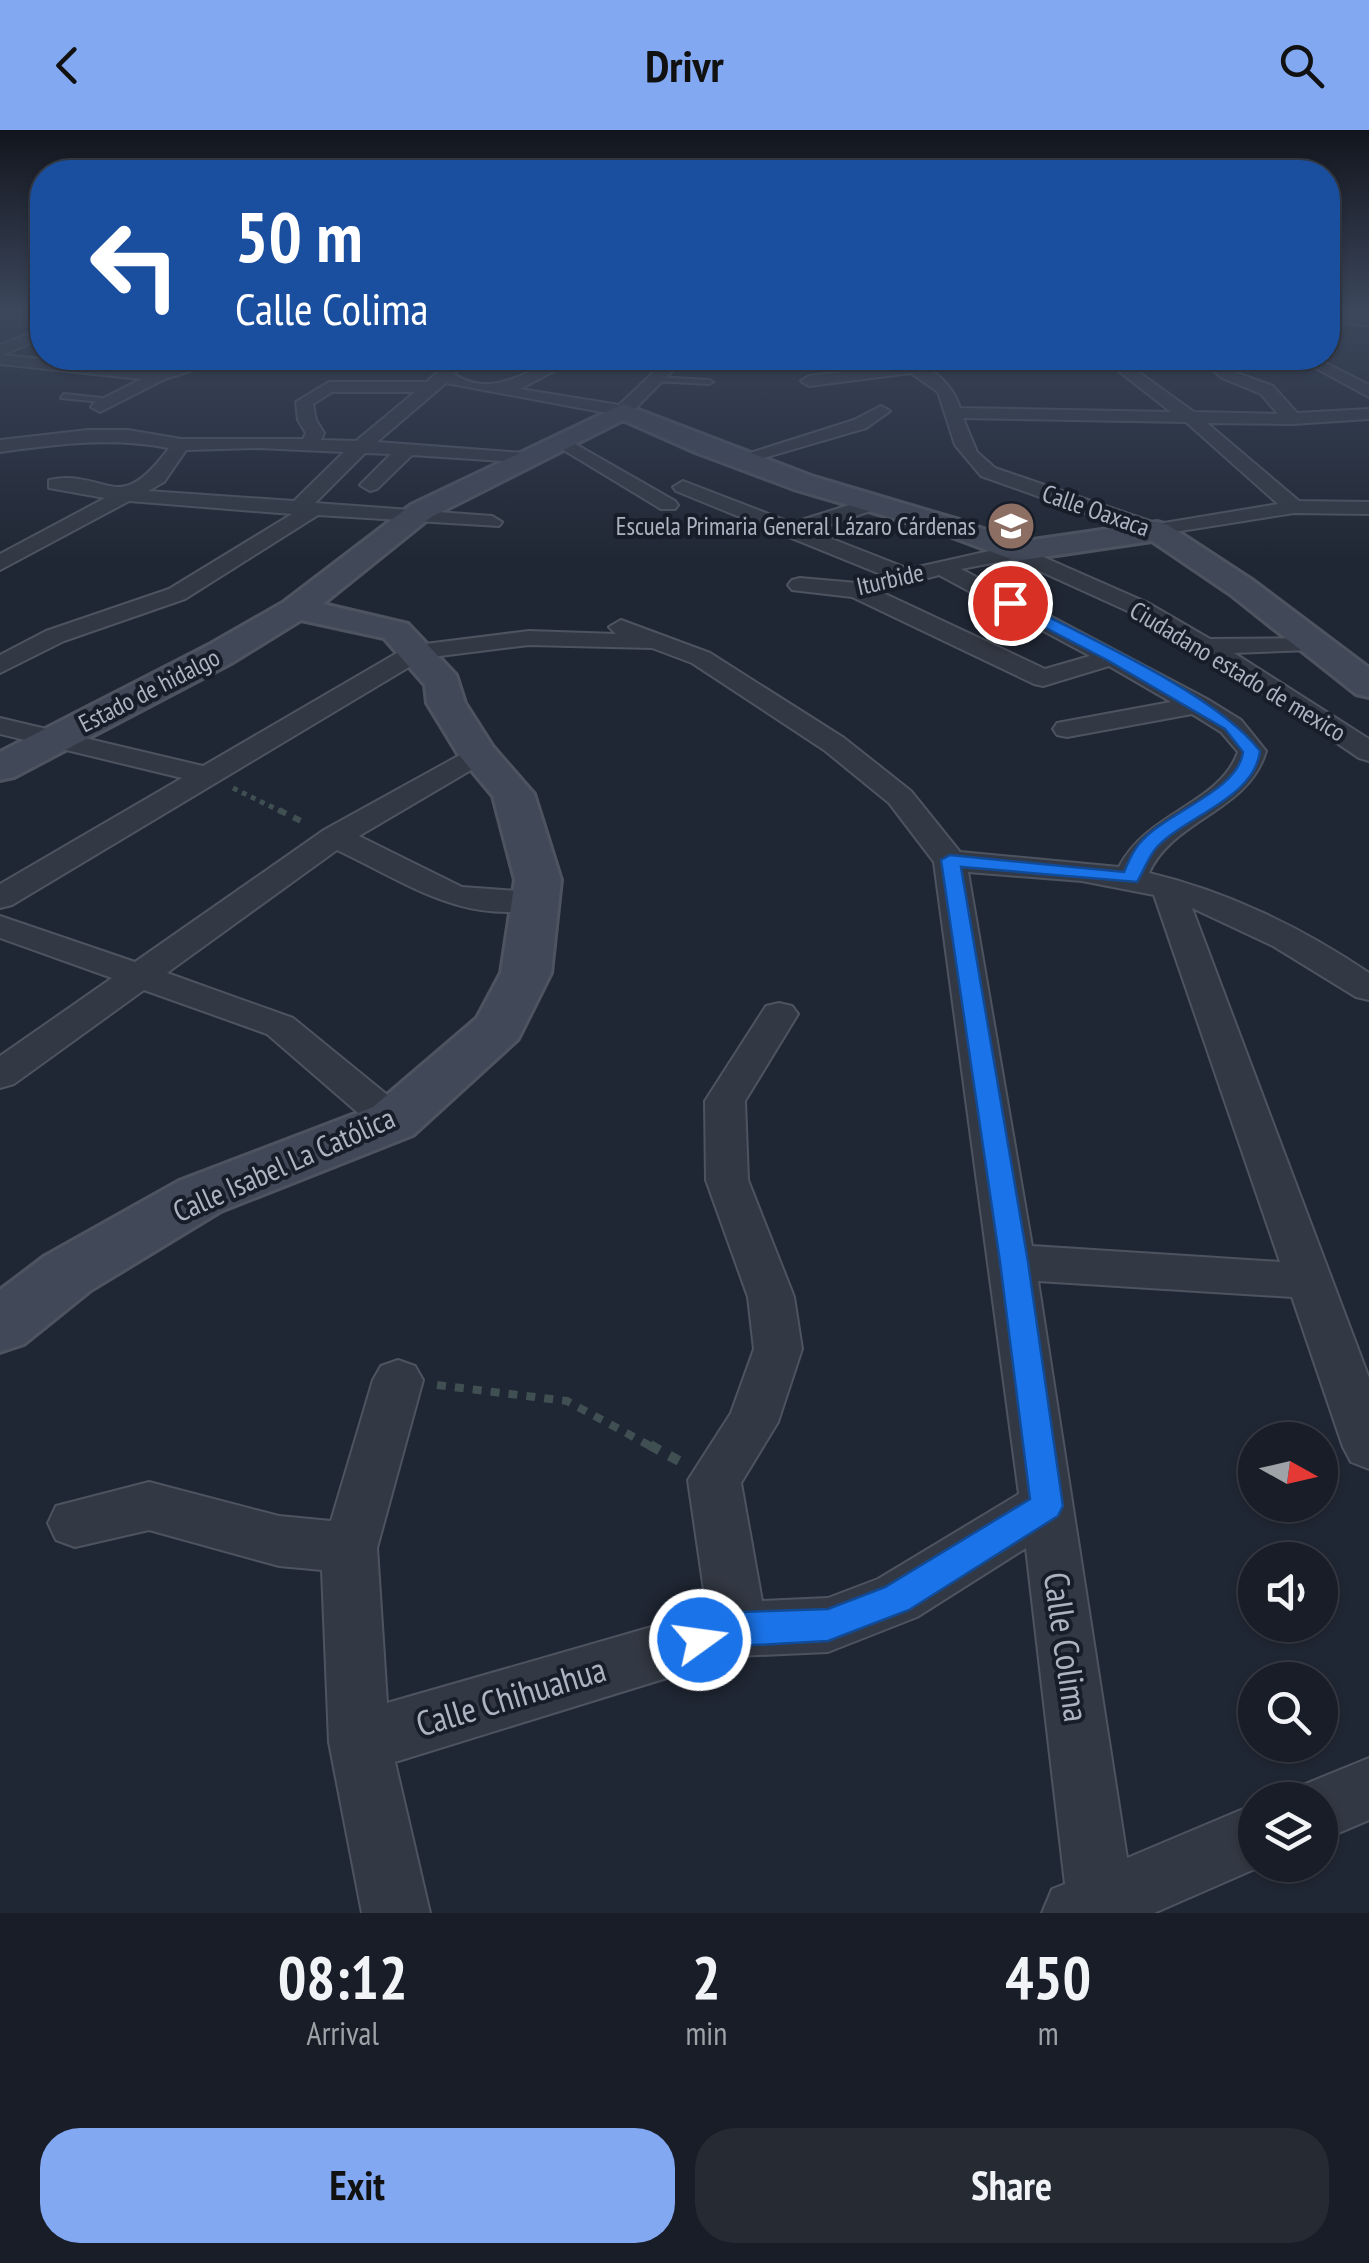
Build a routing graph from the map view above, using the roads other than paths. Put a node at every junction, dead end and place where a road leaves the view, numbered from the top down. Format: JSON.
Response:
{"nodes":[{"id":1,"x":126,"y":393,"type":"edge"},
{"id":2,"x":316,"y":393,"type":"edge"},
{"id":3,"x":418,"y":393,"type":"edge"},
{"id":4,"x":511,"y":393,"type":"edge"},
{"id":5,"x":642,"y":393,"type":"edge"},
{"id":6,"x":947,"y":393,"type":"edge"},
{"id":7,"x":1158,"y":393,"type":"edge"},
{"id":8,"x":1270,"y":393,"type":"edge"},
{"id":9,"x":64,"y":396,"type":"dead end"},
{"id":10,"x":106,"y":404,"type":"joint"},
{"id":11,"x":623,"y":411,"type":"junction"},
{"id":12,"x":881,"y":411,"type":"dead end"},
{"id":13,"x":954,"y":413,"type":"junction"},
{"id":14,"x":1369,"y":414,"type":"edge"},
{"id":15,"x":1191,"y":418,"type":"junction"},
{"id":16,"x":1292,"y":419,"type":"junction"},
{"id":17,"x":563,"y":442,"type":"junction"},
{"id":18,"x":181,"y":445,"type":"junction"},
{"id":19,"x":0,"y":446,"type":"edge"},
{"id":20,"x":308,"y":446,"type":"junction"},
{"id":21,"x":359,"y":448,"type":"junction"},
{"id":22,"x":406,"y":449,"type":"junction"},
{"id":23,"x":745,"y":454,"type":"junction"},
{"id":24,"x":524,"y":459,"type":"junction"},
{"id":25,"x":56,"y":484,"type":"dead end"},
{"id":26,"x":370,"y":485,"type":"dead end"},
{"id":27,"x":683,"y":487,"type":"junction"},
{"id":28,"x":126,"y":495,"type":"junction"},
{"id":29,"x":872,"y":504,"type":"junction"},
{"id":30,"x":1294,"y":507,"type":"junction"},
{"id":31,"x":307,"y":508,"type":"junction"},
{"id":32,"x":1369,"y":508,"type":"edge"},
{"id":33,"x":415,"y":516,"type":"junction"},
{"id":34,"x":492,"y":522,"type":"dead end"},
{"id":35,"x":793,"y":530,"type":"junction"},
{"id":36,"x":1157,"y":530,"type":"junction"},
{"id":37,"x":1016,"y":552,"type":"junction"},
{"id":38,"x":0,"y":564,"type":"edge"},
{"id":39,"x":941,"y":567,"type":"junction"},
{"id":40,"x":906,"y":576,"type":"junction"},
{"id":41,"x":800,"y":585,"type":"dead end"},
{"id":42,"x":856,"y":590,"type":"junction"},
{"id":43,"x":296,"y":609,"type":"junction"},
{"id":44,"x":621,"y":626,"type":"dead end"},
{"id":45,"x":664,"y":643,"type":"junction"},
{"id":46,"x":1310,"y":643,"type":"junction"},
{"id":47,"x":1207,"y":647,"type":"junction"},
{"id":48,"x":418,"y":651,"type":"junction"},
{"id":49,"x":1112,"y":656,"type":"junction"},
{"id":50,"x":0,"y":665,"type":"edge"},
{"id":51,"x":1369,"y":686,"type":"edge"},
{"id":52,"x":1197,"y":706,"type":"junction"},
{"id":53,"x":0,"y":726,"type":"edge"},
{"id":54,"x":1067,"y":729,"type":"dead end"},
{"id":55,"x":52,"y":740,"type":"junction"},
{"id":56,"x":1369,"y":752,"type":"edge"},
{"id":57,"x":478,"y":754,"type":"junction"},
{"id":58,"x":0,"y":768,"type":"edge"},
{"id":59,"x":210,"y":776,"type":"junction"},
{"id":60,"x":335,"y":837,"type":"junction"},
{"id":61,"x":950,"y":860,"type":"junction"},
{"id":62,"x":1149,"y":884,"type":"junction"},
{"id":63,"x":0,"y":898,"type":"edge"},
{"id":64,"x":535,"y":900,"type":"junction"},
{"id":65,"x":0,"y":926,"type":"edge"},
{"id":66,"x":139,"y":974,"type":"junction"},
{"id":67,"x":1369,"y":989,"type":"edge"},
{"id":68,"x":779,"y":1014,"type":"dead end"},
{"id":69,"x":0,"y":1074,"type":"edge"},
{"id":70,"x":393,"y":1120,"type":"junction"},
{"id":71,"x":1014,"y":1262,"type":"junction"},
{"id":72,"x":1311,"y":1281,"type":"junction"},
{"id":73,"x":0,"y":1326,"type":"edge"},
{"id":74,"x":398,"y":1380,"type":"road end"},
{"id":75,"x":1369,"y":1447,"type":"edge"},
{"id":76,"x":1047,"y":1506,"type":"junction"},
{"id":77,"x":75,"y":1523,"type":"dead end"},
{"id":78,"x":350,"y":1548,"type":"junction"},
{"id":79,"x":738,"y":1629,"type":"junction"},
{"id":80,"x":360,"y":1742,"type":"junction"},
{"id":81,"x":1369,"y":1789,"type":"edge"},
{"id":82,"x":1338,"y":1802,"type":"edge"},
{"id":83,"x":1238,"y":1843,"type":"edge"},
{"id":84,"x":1088,"y":1907,"type":"edge"},
{"id":85,"x":396,"y":1913,"type":"edge"}],
"edges":[{"from":1,"to":10,"type":"street"},
{"from":2,"to":20,"type":"street","name":"Ciudadano estado de mexico"},
{"from":3,"to":21,"type":"street"},
{"from":4,"to":11,"type":"street","name":"Ciudadano estado de mexico"},
{"from":5,"to":11,"type":"street"},
{"from":6,"to":13,"type":"street","name":"Calle Oaxaca"},
{"from":7,"to":15,"type":"street"},
{"from":8,"to":16,"type":"street"},
{"from":9,"to":10,"type":"lane"},
{"from":11,"to":17,"type":"street","name":"Estado de hidalgo"},
{"from":11,"to":23,"type":"street","name":"Ciudadano estado de mexico"},
{"from":12,"to":23,"type":"street"},
{"from":13,"to":15,"type":"street"},
{"from":13,"to":36,"type":"street","name":"Calle Oaxaca"},
{"from":14,"to":16,"type":"street"},
{"from":15,"to":16,"type":"street"},
{"from":15,"to":30,"type":"street"},
{"from":17,"to":24,"type":"street","name":"Estado de hidalgo"},
{"from":17,"to":27,"type":"street"},
{"from":18,"to":19,"type":"street"},
{"from":18,"to":20,"type":"street"},
{"from":18,"to":28,"type":"street"},
{"from":20,"to":21,"type":"street"},
{"from":21,"to":22,"type":"street"},
{"from":21,"to":31,"type":"street"},
{"from":22,"to":24,"type":"street"},
{"from":22,"to":26,"type":"street"},
{"from":23,"to":27,"type":"street"},
{"from":23,"to":29,"type":"street","name":"Ciudadano estado de mexico"},
{"from":24,"to":33,"type":"street","name":"Estado de hidalgo"},
{"from":25,"to":28,"type":"street"},
{"from":27,"to":35,"type":"street"},
{"from":28,"to":31,"type":"street"},
{"from":28,"to":38,"type":"street"},
{"from":29,"to":35,"type":"street"},
{"from":29,"to":37,"type":"street","name":"Ciudadano estado de mexico"},
{"from":30,"to":32,"type":"street"},
{"from":30,"to":36,"type":"street"},
{"from":31,"to":33,"type":"street"},
{"from":31,"to":50,"type":"street"},
{"from":33,"to":34,"type":"street"},
{"from":33,"to":43,"type":"street","name":"Estado de hidalgo"},
{"from":35,"to":40,"type":"street"},
{"from":36,"to":37,"type":"street","name":"Iturbide"},
{"from":36,"to":46,"type":"street","name":"Calle Oaxaca"},
{"from":37,"to":39,"type":"street","name":"Iturbide"},
{"from":37,"to":47,"type":"street","name":"Ciudadano estado de mexico"},
{"from":39,"to":40,"type":"street","name":"Iturbide"},
{"from":39,"to":49,"type":"street"},
{"from":40,"to":42,"type":"street","name":"Iturbide"},
{"from":41,"to":42,"type":"street","name":"Iturbide"},
{"from":42,"to":49,"type":"street"},
{"from":43,"to":48,"type":"street","name":"Calle Isabel La Católica"},
{"from":43,"to":55,"type":"street","name":"Estado de hidalgo"},
{"from":44,"to":45,"type":"street"},
{"from":45,"to":48,"type":"street"},
{"from":45,"to":61,"type":"street"},
{"from":46,"to":47,"type":"street"},
{"from":46,"to":51,"type":"street","name":"Calle Oaxaca"},
{"from":47,"to":56,"type":"street","name":"Ciudadano estado de mexico"},
{"from":48,"to":57,"type":"street","name":"Calle Isabel La Católica"},
{"from":48,"to":59,"type":"street"},
{"from":49,"to":52,"type":"street"},
{"from":52,"to":54,"type":"street"},
{"from":52,"to":62,"type":"street"},
{"from":53,"to":55,"type":"street"},
{"from":55,"to":58,"type":"street","name":"Estado de hidalgo"},
{"from":55,"to":59,"type":"street"},
{"from":57,"to":60,"type":"street"},
{"from":57,"to":64,"type":"street","name":"Calle Isabel La Católica"},
{"from":59,"to":63,"type":"street"},
{"from":60,"to":64,"type":"street"},
{"from":60,"to":66,"type":"street"},
{"from":61,"to":62,"type":"street"},
{"from":61,"to":71,"type":"street","name":"Calle Colima"},
{"from":62,"to":67,"type":"street"},
{"from":62,"to":72,"type":"street"},
{"from":64,"to":70,"type":"street","name":"Calle Isabel La Católica"},
{"from":65,"to":66,"type":"street"},
{"from":66,"to":69,"type":"street"},
{"from":66,"to":70,"type":"street"},
{"from":68,"to":79,"type":"street"},
{"from":70,"to":73,"type":"street","name":"Calle Isabel La Católica"},
{"from":71,"to":72,"type":"street"},
{"from":71,"to":76,"type":"street","name":"Calle Colima"},
{"from":72,"to":75,"type":"street"},
{"from":74,"to":78,"type":"street"},
{"from":76,"to":79,"type":"street","name":"Calle Chihuahua"},
{"from":76,"to":84,"type":"street","name":"Calle Colima"},
{"from":77,"to":78,"type":"street"},
{"from":78,"to":80,"type":"street"},
{"from":79,"to":80,"type":"street","name":"Calle Chihuahua"},
{"from":80,"to":85,"type":"street"},
{"from":81,"to":82,"type":"street"},
{"from":83,"to":84,"type":"street"}]}
